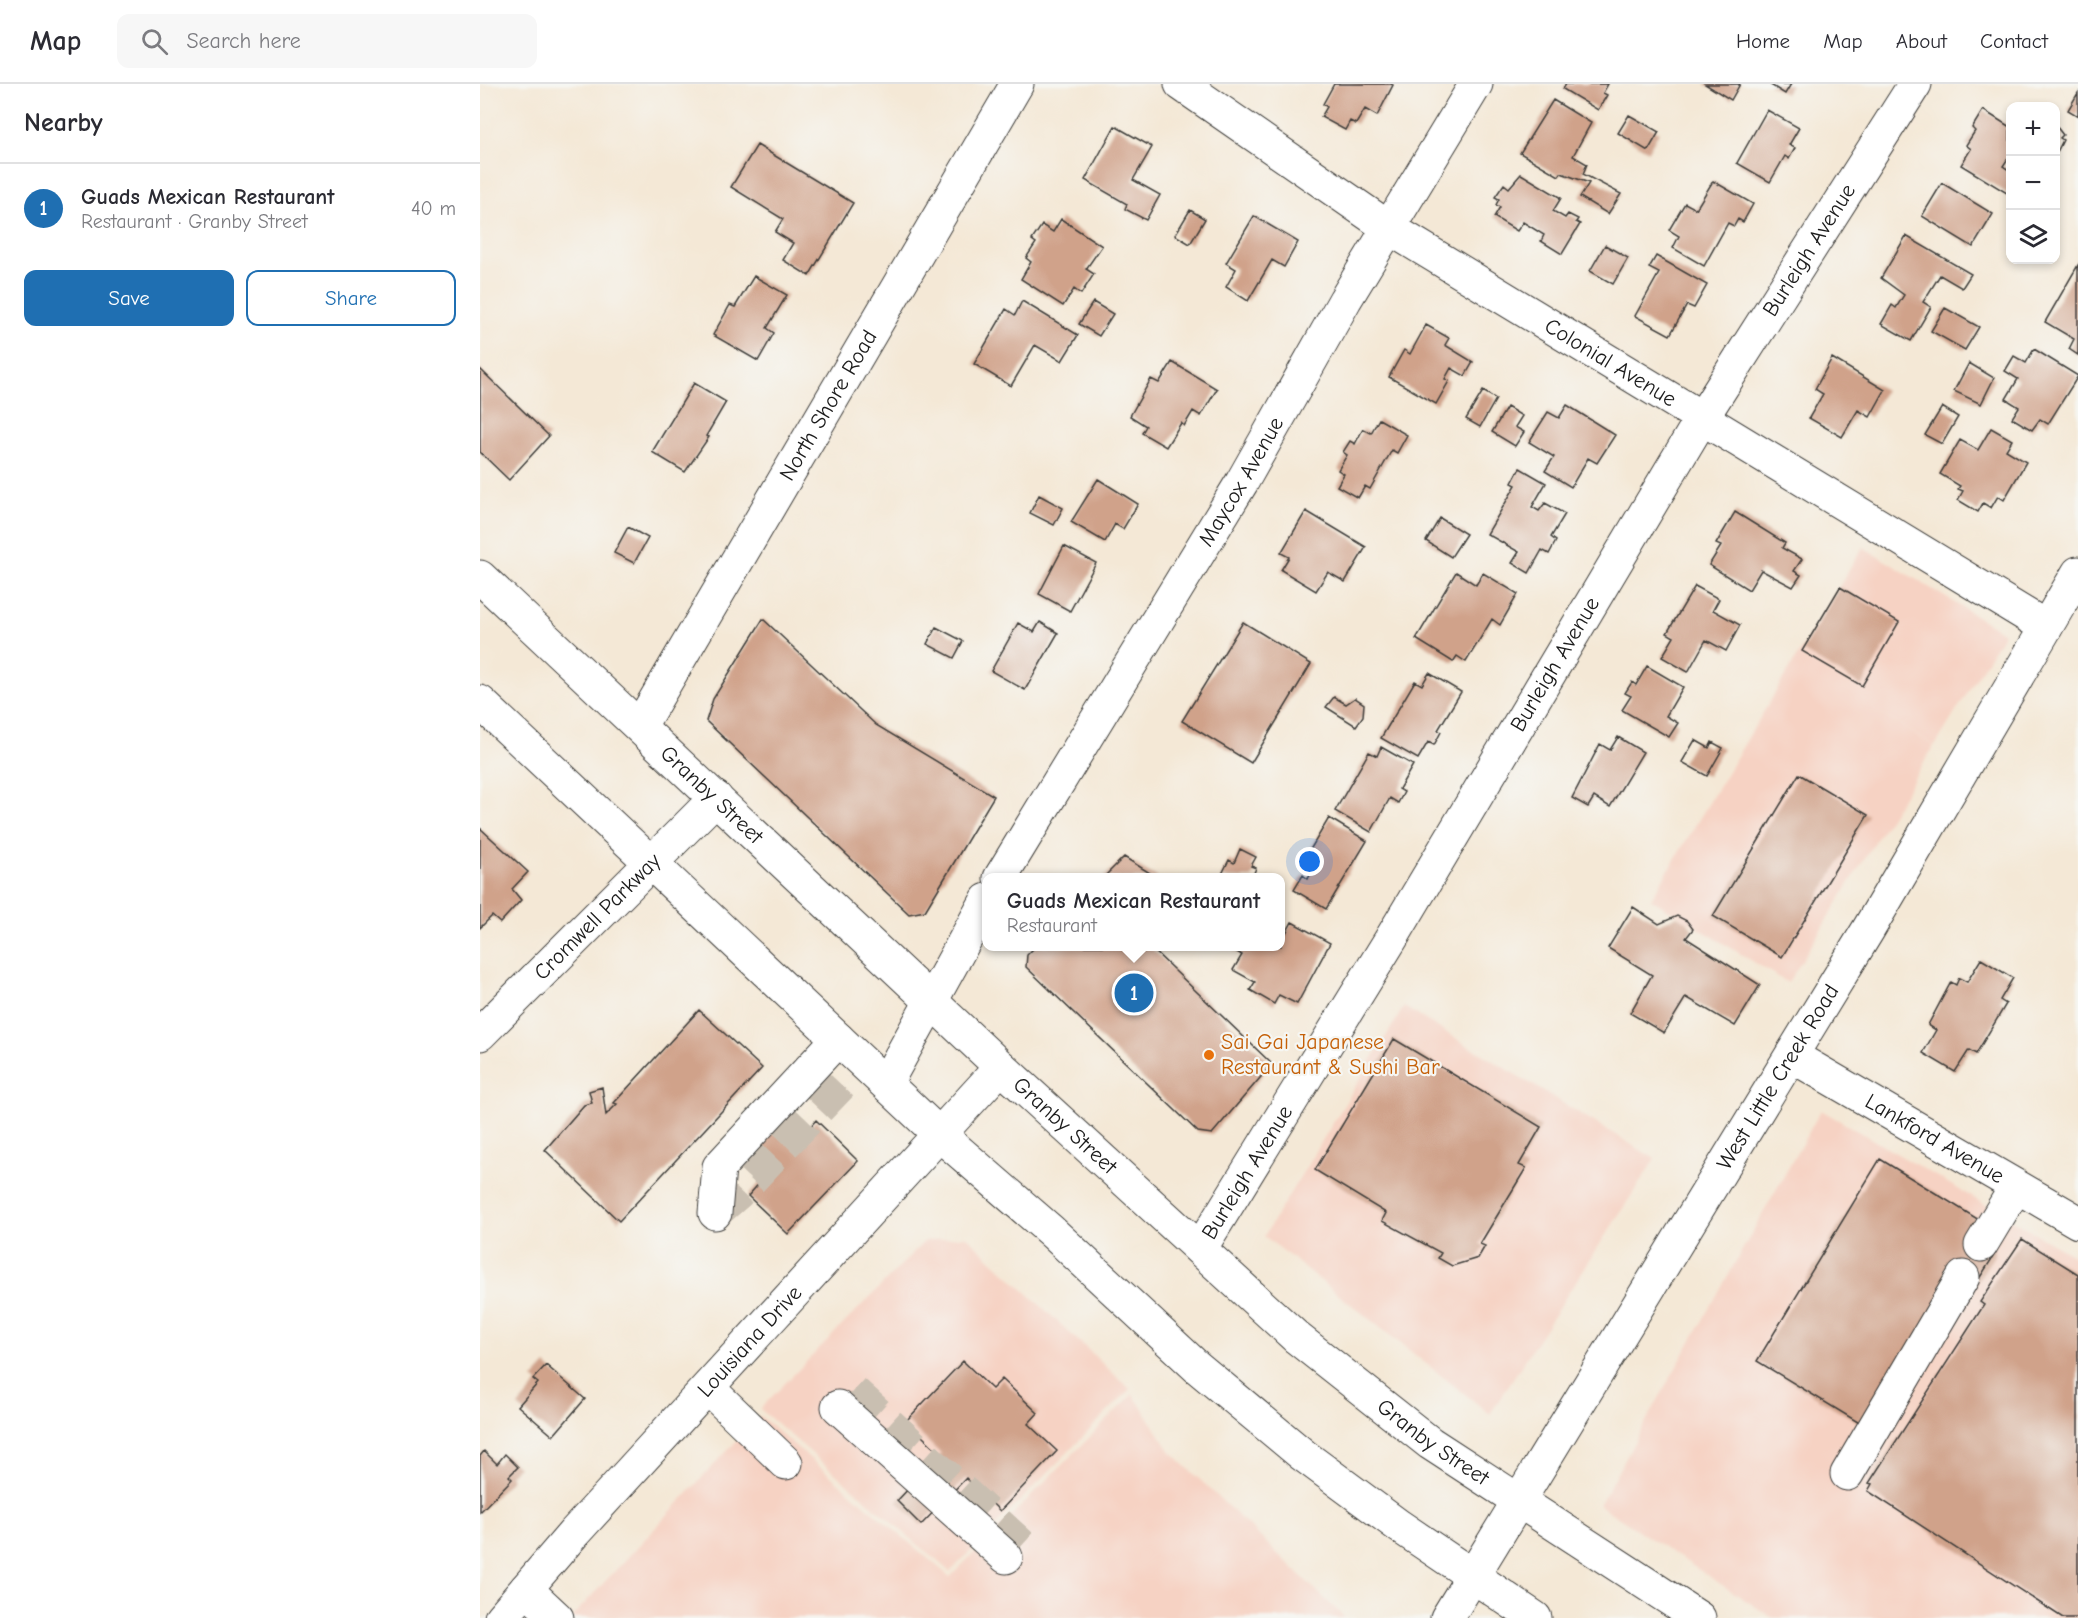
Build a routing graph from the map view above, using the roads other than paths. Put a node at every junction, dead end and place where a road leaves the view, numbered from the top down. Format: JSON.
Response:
{"nodes":[{"id":1,"x":1017,"y":84,"type":"edge"},
{"id":2,"x":1181,"y":84,"type":"edge"},
{"id":3,"x":1476,"y":84,"type":"edge"},
{"id":4,"x":1915,"y":84,"type":"edge"},
{"id":5,"x":1389,"y":228,"type":"junction"},
{"id":6,"x":1702,"y":418,"type":"junction"},
{"id":7,"x":2078,"y":573,"type":"edge"},
{"id":8,"x":480,"y":577,"type":"edge"},
{"id":9,"x":2046,"y":627,"type":"junction"},
{"id":10,"x":480,"y":702,"type":"edge"},
{"id":11,"x":640,"y":726,"type":"junction"},
{"id":12,"x":716,"y":798,"type":"junction"},
{"id":13,"x":651,"y":863,"type":"junction"},
{"id":14,"x":1003,"y":873,"type":"edge"},
{"id":15,"x":982,"y":909,"type":"edge"},
{"id":16,"x":931,"y":1001,"type":"junction"},
{"id":17,"x":480,"y":1034,"type":"edge"},
{"id":18,"x":844,"y":1045,"type":"junction"},
{"id":19,"x":1792,"y":1056,"type":"junction"},
{"id":20,"x":1001,"y":1067,"type":"junction"},
{"id":21,"x":885,"y":1083,"type":"junction"},
{"id":22,"x":940,"y":1135,"type":"junction"},
{"id":23,"x":2016,"y":1186,"type":"junction"},
{"id":24,"x":715,"y":1213,"type":"dead end"},
{"id":25,"x":2078,"y":1222,"type":"edge"},
{"id":26,"x":1981,"y":1245,"type":"dead end"},
{"id":27,"x":1200,"y":1249,"type":"junction"},
{"id":28,"x":1963,"y":1277,"type":"dead end"},
{"id":29,"x":709,"y":1389,"type":"junction"},
{"id":30,"x":831,"y":1415,"type":"dead end"},
{"id":31,"x":786,"y":1463,"type":"dead end"},
{"id":32,"x":1847,"y":1474,"type":"dead end"},
{"id":33,"x":1517,"y":1501,"type":"junction"},
{"id":34,"x":994,"y":1562,"type":"dead end"},
{"id":35,"x":1472,"y":1576,"type":"junction"},
{"id":36,"x":526,"y":1589,"type":"junction"},
{"id":37,"x":501,"y":1618,"type":"edge"},
{"id":38,"x":557,"y":1618,"type":"edge"},
{"id":39,"x":1447,"y":1618,"type":"edge"},
{"id":40,"x":1535,"y":1618,"type":"edge"},
{"id":41,"x":1699,"y":1618,"type":"edge"}],
"edges":[{"from":1,"to":11,"type":"street","name":"North Shore Road"},
{"from":2,"to":5,"type":"street","name":"Colonial Avenue"},
{"from":3,"to":5,"type":"street","name":"Maycox Avenue"},
{"from":4,"to":6,"type":"street","name":"Burleigh Avenue"},
{"from":5,"to":6,"type":"street","name":"Colonial Avenue"},
{"from":5,"to":14,"type":"street","name":"Maycox Avenue"},
{"from":6,"to":9,"type":"street","name":"Colonial Avenue"},
{"from":6,"to":27,"type":"street","name":"Burleigh Avenue"},
{"from":7,"to":9,"type":"street","name":"West Little Creek Road"},
{"from":8,"to":11,"type":"street","name":"Granby Street"},
{"from":9,"to":19,"type":"street","name":"West Little Creek Road"},
{"from":10,"to":13,"type":"street"},
{"from":11,"to":12,"type":"street","name":"Granby Street"},
{"from":12,"to":13,"type":"street","name":"Cromwell Parkway"},
{"from":12,"to":16,"type":"street","name":"Granby Street"},
{"from":13,"to":17,"type":"street","name":"Cromwell Parkway"},
{"from":13,"to":18,"type":"street"},
{"from":15,"to":16,"type":"street"},
{"from":16,"to":20,"type":"street","name":"Granby Street"},
{"from":16,"to":21,"type":"street"},
{"from":18,"to":21,"type":"street"},
{"from":18,"to":24,"type":"street"},
{"from":19,"to":23,"type":"street","name":"Lankford Avenue"},
{"from":19,"to":33,"type":"street","name":"West Little Creek Road"},
{"from":20,"to":22,"type":"street","name":"Louisiana Drive"},
{"from":20,"to":27,"type":"street","name":"Granby Street"},
{"from":21,"to":22,"type":"street"},
{"from":22,"to":29,"type":"street","name":"Louisiana Drive"},
{"from":22,"to":35,"type":"street"},
{"from":23,"to":25,"type":"street","name":"Lankford Avenue"},
{"from":23,"to":26,"type":"street"},
{"from":27,"to":33,"type":"street","name":"Granby Street"},
{"from":28,"to":32,"type":"street"},
{"from":29,"to":31,"type":"street"},
{"from":29,"to":36,"type":"street","name":"Louisiana Drive"},
{"from":30,"to":34,"type":"street"},
{"from":33,"to":35,"type":"street","name":"West Little Creek Road"},
{"from":33,"to":41,"type":"street","name":"Granby Street"},
{"from":35,"to":39,"type":"street","name":"West Little Creek Road"},
{"from":35,"to":40,"type":"street"},
{"from":36,"to":37,"type":"street","name":"Louisiana Drive"},
{"from":36,"to":38,"type":"street"}]}
